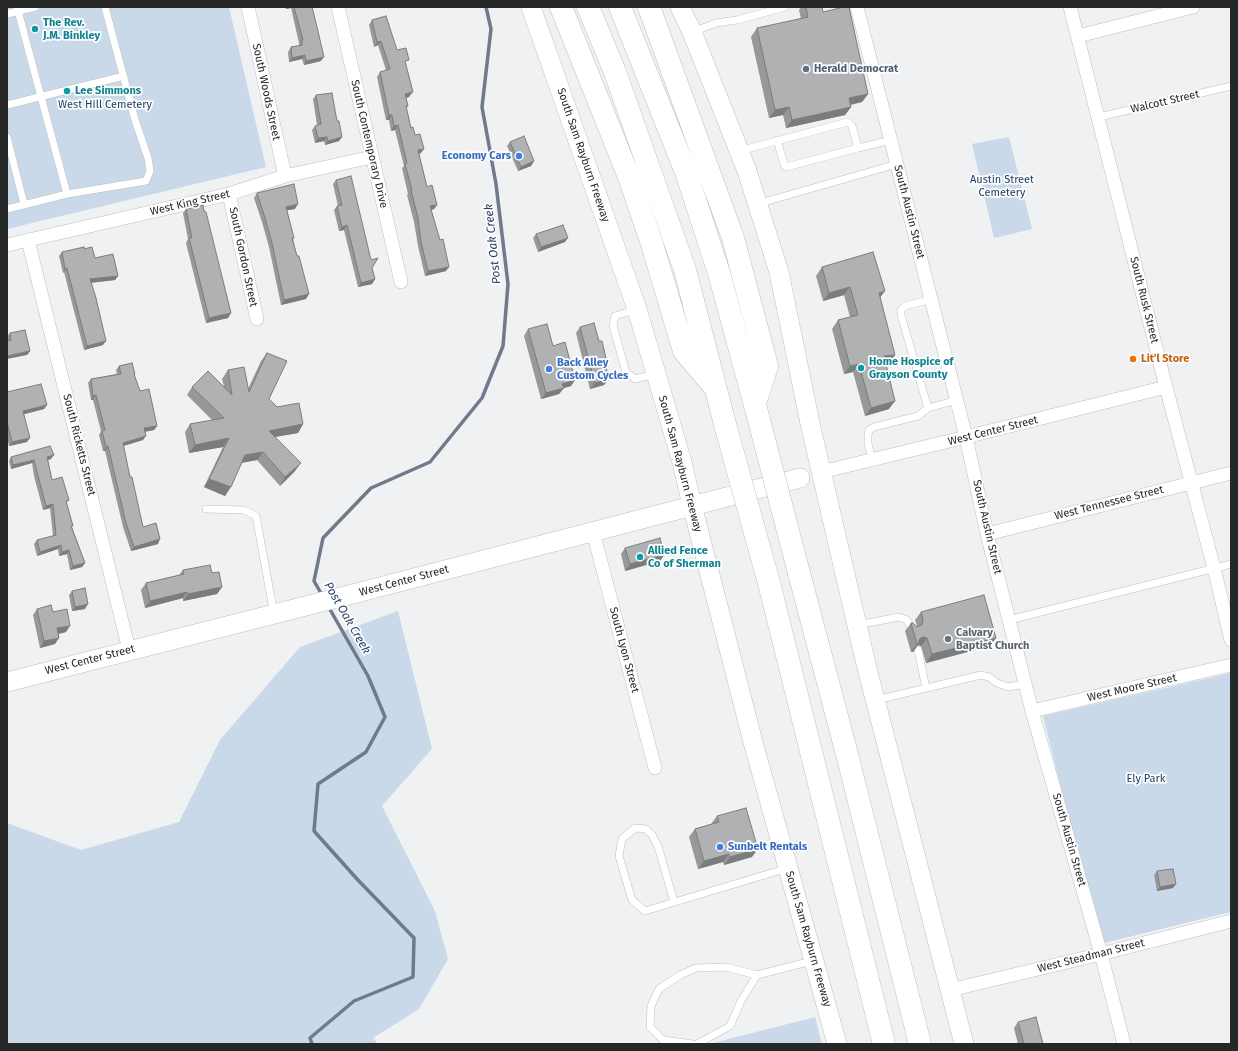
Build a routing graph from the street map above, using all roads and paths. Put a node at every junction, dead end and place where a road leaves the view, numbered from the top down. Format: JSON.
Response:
{"nodes":[{"id":1,"x":35,"y":7,"type":"edge"},
{"id":2,"x":105,"y":7,"type":"edge"},
{"id":3,"x":248,"y":7,"type":"edge"},
{"id":4,"x":338,"y":7,"type":"edge"},
{"id":5,"x":531,"y":7,"type":"edge"},
{"id":6,"x":561,"y":7,"type":"edge"},
{"id":7,"x":588,"y":7,"type":"edge"},
{"id":8,"x":620,"y":7,"type":"edge"},
{"id":9,"x":649,"y":7,"type":"edge"},
{"id":10,"x":680,"y":7,"type":"edge"},
{"id":11,"x":785,"y":7,"type":"edge"},
{"id":12,"x":858,"y":7,"type":"edge"},
{"id":13,"x":1070,"y":7,"type":"edge"},
{"id":14,"x":1193,"y":7,"type":"edge"},
{"id":15,"x":17,"y":9,"type":"edge"},
{"id":16,"x":7,"y":14,"type":"edge"},
{"id":17,"x":692,"y":32,"type":"junction"},
{"id":18,"x":1078,"y":36,"type":"junction"},
{"id":19,"x":124,"y":76,"type":"junction"},
{"id":20,"x":1231,"y":86,"type":"edge"},
{"id":21,"x":41,"y":96,"type":"junction"},
{"id":22,"x":7,"y":105,"type":"edge"},
{"id":23,"x":1098,"y":117,"type":"junction"},
{"id":24,"x":7,"y":137,"type":"edge"},
{"id":25,"x":777,"y":140,"type":"junction"},
{"id":26,"x":891,"y":140,"type":"junction"},
{"id":27,"x":858,"y":148,"type":"junction"},
{"id":28,"x":739,"y":151,"type":"junction"},
{"id":29,"x":372,"y":157,"type":"junction"},
{"id":30,"x":897,"y":164,"type":"junction"},
{"id":31,"x":285,"y":176,"type":"junction"},
{"id":32,"x":67,"y":194,"type":"junction"},
{"id":33,"x":229,"y":194,"type":"junction"},
{"id":34,"x":24,"y":204,"type":"junction"},
{"id":35,"x":757,"y":204,"type":"junction"},
{"id":36,"x":7,"y":209,"type":"edge"},
{"id":37,"x":28,"y":240,"type":"junction"},
{"id":38,"x":7,"y":245,"type":"edge"},
{"id":39,"x":401,"y":282,"type":"dead end"},
{"id":40,"x":932,"y":299,"type":"junction"},
{"id":41,"x":637,"y":309,"type":"junction"},
{"id":42,"x":257,"y":320,"type":"dead end"},
{"id":43,"x":656,"y":374,"type":"junction"},
{"id":44,"x":1166,"y":387,"type":"junction"},
{"id":45,"x":716,"y":388,"type":"junction"},
{"id":46,"x":957,"y":400,"type":"junction"},
{"id":47,"x":928,"y":408,"type":"junction"},
{"id":48,"x":757,"y":411,"type":"junction"},
{"id":49,"x":966,"y":437,"type":"junction"},
{"id":50,"x":872,"y":460,"type":"junction"},
{"id":51,"x":821,"y":472,"type":"junction"},
{"id":52,"x":1231,"y":472,"type":"edge"},
{"id":53,"x":800,"y":478,"type":"dead end"},
{"id":54,"x":1191,"y":483,"type":"junction"},
{"id":55,"x":692,"y":506,"type":"junction"},
{"id":56,"x":206,"y":509,"type":"dead end"},
{"id":57,"x":593,"y":532,"type":"junction"},
{"id":58,"x":987,"y":534,"type":"junction"},
{"id":59,"x":1231,"y":564,"type":"edge"},
{"id":60,"x":1214,"y":568,"type":"junction"},
{"id":61,"x":274,"y":614,"type":"junction"},
{"id":62,"x":1009,"y":620,"type":"junction"},
{"id":63,"x":857,"y":625,"type":"junction"},
{"id":64,"x":912,"y":630,"type":"edge"},
{"id":65,"x":1231,"y":640,"type":"edge"},
{"id":66,"x":129,"y":650,"type":"junction"},
{"id":67,"x":918,"y":650,"type":"edge"},
{"id":68,"x":1231,"y":665,"type":"edge"},
{"id":69,"x":7,"y":682,"type":"edge"},
{"id":70,"x":1025,"y":684,"type":"junction"},
{"id":71,"x":926,"y":688,"type":"junction"},
{"id":72,"x":875,"y":700,"type":"junction"},
{"id":73,"x":1032,"y":711,"type":"junction"},
{"id":74,"x":655,"y":768,"type":"dead end"},
{"id":75,"x":788,"y":868,"type":"junction"},
{"id":76,"x":674,"y":902,"type":"junction"},
{"id":77,"x":1231,"y":921,"type":"edge"},
{"id":78,"x":1101,"y":954,"type":"junction"},
{"id":79,"x":814,"y":960,"type":"junction"},
{"id":80,"x":757,"y":975,"type":"junction"},
{"id":81,"x":950,"y":990,"type":"junction"},
{"id":82,"x":881,"y":1038,"type":"edge"},
{"id":83,"x":693,"y":1044,"type":"edge"},
{"id":84,"x":697,"y":1044,"type":"edge"},
{"id":85,"x":837,"y":1044,"type":"edge"},
{"id":86,"x":920,"y":1044,"type":"edge"},
{"id":87,"x":964,"y":1044,"type":"edge"},
{"id":88,"x":1124,"y":1044,"type":"edge"}],
"edges":[{"from":1,"to":15,"type":"lane"},
{"from":2,"to":19,"type":"lane"},
{"from":3,"to":31,"type":"street","name":"South Woods Street"},
{"from":4,"to":29,"type":"street","name":"South Contemporary Drive"},
{"from":5,"to":41,"type":"main road","name":"South Sam Rayburn Freeway"},
{"from":6,"to":45,"type":"highway"},
{"from":7,"to":45,"type":"highway"},
{"from":8,"to":48,"type":"highway"},
{"from":9,"to":48,"type":"highway"},
{"from":10,"to":17,"type":"main road"},
{"from":11,"to":17,"type":"lane"},
{"from":12,"to":26,"type":"street","name":"South Austin Street"},
{"from":13,"to":18,"type":"street","name":"South Rusk Street"},
{"from":14,"to":18,"type":"street"},
{"from":15,"to":16,"type":"lane"},
{"from":15,"to":21,"type":"lane"},
{"from":17,"to":28,"type":"main road"},
{"from":18,"to":23,"type":"street","name":"South Rusk Street"},
{"from":19,"to":21,"type":"lane"},
{"from":19,"to":32,"type":"lane"},
{"from":20,"to":23,"type":"lane","name":"Walcott Street"},
{"from":21,"to":22,"type":"lane"},
{"from":21,"to":32,"type":"lane"},
{"from":23,"to":44,"type":"street","name":"South Rusk Street"},
{"from":24,"to":34,"type":"lane"},
{"from":25,"to":27,"type":"lane"},
{"from":25,"to":27,"type":"lane"},
{"from":25,"to":28,"type":"lane"},
{"from":26,"to":27,"type":"lane"},
{"from":26,"to":30,"type":"street","name":"South Austin Street"},
{"from":28,"to":35,"type":"main road"},
{"from":29,"to":31,"type":"street","name":"West King Street"},
{"from":29,"to":39,"type":"street","name":"South Contemporary Drive"},
{"from":30,"to":35,"type":"lane"},
{"from":30,"to":40,"type":"street","name":"South Austin Street"},
{"from":31,"to":33,"type":"street","name":"West King Street"},
{"from":32,"to":34,"type":"lane"},
{"from":33,"to":37,"type":"street","name":"West King Street"},
{"from":33,"to":42,"type":"street","name":"South Gordon Street"},
{"from":34,"to":36,"type":"lane"},
{"from":35,"to":51,"type":"main road"},
{"from":37,"to":38,"type":"street","name":"West King Street"},
{"from":37,"to":66,"type":"street","name":"South Ricketts Street"},
{"from":40,"to":46,"type":"street","name":"South Austin Street"},
{"from":40,"to":47,"type":"lane"},
{"from":41,"to":43,"type":"main road","name":"South Sam Rayburn Freeway"},
{"from":41,"to":43,"type":"lane"},
{"from":43,"to":55,"type":"main road","name":"South Sam Rayburn Freeway"},
{"from":44,"to":49,"type":"street","name":"West Center Street"},
{"from":44,"to":54,"type":"street","name":"South Rusk Street"},
{"from":45,"to":82,"type":"highway","bridge":true},
{"from":46,"to":47,"type":"lane"},
{"from":46,"to":49,"type":"street","name":"South Austin Street"},
{"from":47,"to":50,"type":"lane"},
{"from":48,"to":86,"type":"highway","bridge":true},
{"from":49,"to":50,"type":"street","name":"West Center Street"},
{"from":49,"to":58,"type":"street","name":"South Austin Street"},
{"from":50,"to":51,"type":"street","name":"West Center Street"},
{"from":51,"to":63,"type":"main road"},
{"from":52,"to":54,"type":"street","name":"West Tennessee Street"},
{"from":53,"to":55,"type":"main road","name":"West Center Street"},
{"from":54,"to":58,"type":"street","name":"West Tennessee Street"},
{"from":54,"to":60,"type":"street","name":"South Rusk Street"},
{"from":55,"to":57,"type":"main road","name":"West Center Street"},
{"from":55,"to":75,"type":"main road","name":"South Sam Rayburn Freeway"},
{"from":56,"to":61,"type":"lane"},
{"from":57,"to":61,"type":"main road","name":"West Center Street"},
{"from":57,"to":74,"type":"street","name":"South Lyon Street"},
{"from":58,"to":62,"type":"street","name":"South Austin Street"},
{"from":59,"to":60,"type":"lane"},
{"from":60,"to":62,"type":"lane"},
{"from":60,"to":65,"type":"street","name":"South Rusk Street"},
{"from":61,"to":66,"type":"main road","name":"West Center Street"},
{"from":62,"to":70,"type":"street","name":"South Austin Street"},
{"from":63,"to":64,"type":"lane"},
{"from":63,"to":72,"type":"main road"},
{"from":66,"to":69,"type":"main road","name":"West Center Street"},
{"from":67,"to":71,"type":"lane"},
{"from":68,"to":73,"type":"street","name":"West Moore Street"},
{"from":70,"to":71,"type":"lane"},
{"from":70,"to":73,"type":"street","name":"South Austin Street"},
{"from":71,"to":72,"type":"lane"},
{"from":72,"to":81,"type":"main road"},
{"from":73,"to":78,"type":"street","name":"South Austin Street"},
{"from":75,"to":76,"type":"lane"},
{"from":75,"to":79,"type":"main road","name":"South Sam Rayburn Freeway"},
{"from":76,"to":76,"type":"lane"},
{"from":77,"to":78,"type":"street","name":"West Steadman Street"},
{"from":78,"to":81,"type":"street","name":"West Steadman Street"},
{"from":78,"to":88,"type":"street","name":"South Austin Street"},
{"from":79,"to":80,"type":"lane"},
{"from":79,"to":85,"type":"main road","name":"South Sam Rayburn Freeway"},
{"from":80,"to":83,"type":"lane"},
{"from":80,"to":84,"type":"lane"},
{"from":81,"to":87,"type":"main road"}]}
